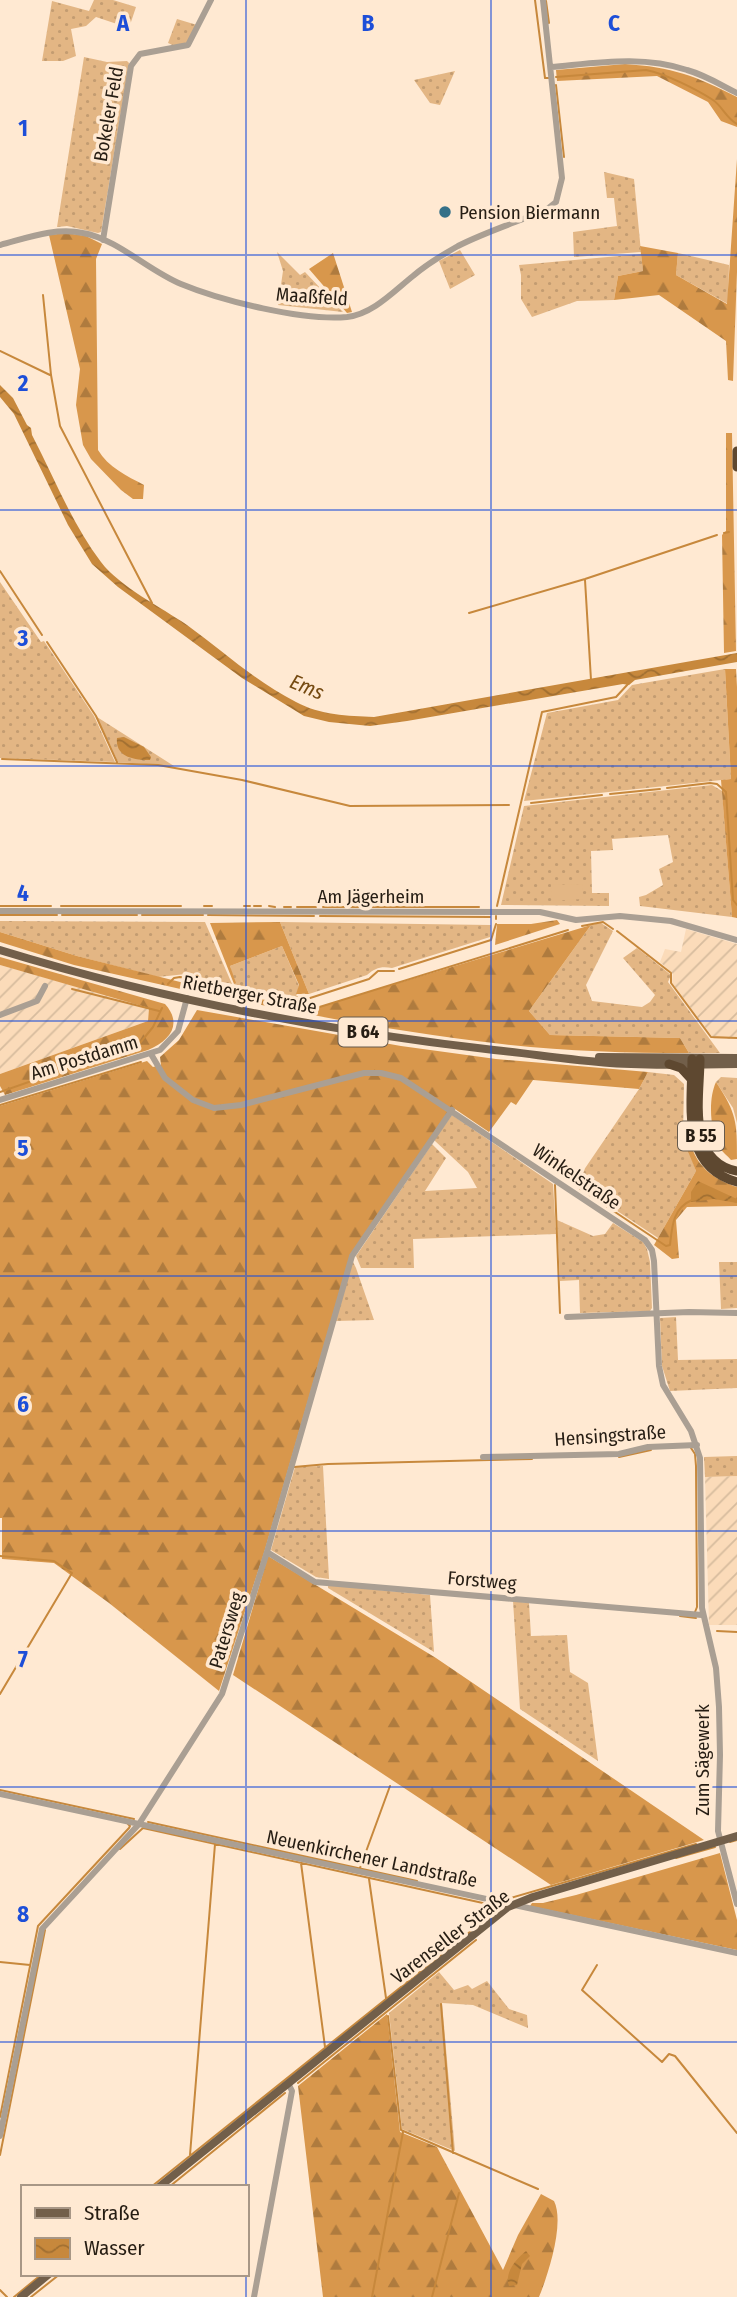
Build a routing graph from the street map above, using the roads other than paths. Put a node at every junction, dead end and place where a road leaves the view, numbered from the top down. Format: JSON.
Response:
{"nodes":[{"id":1,"x":211,"y":0,"type":"edge"},
{"id":2,"x":543,"y":0,"type":"edge"},
{"id":3,"x":551,"y":67,"type":"junction"},
{"id":4,"x":737,"y":93,"type":"edge"},
{"id":5,"x":103,"y":240,"type":"junction"},
{"id":6,"x":0,"y":245,"type":"edge"},
{"id":7,"x":737,"y":451,"type":"edge"},
{"id":8,"x":737,"y":467,"type":"edge"},
{"id":9,"x":0,"y":911,"type":"edge"},
{"id":10,"x":737,"y":940,"type":"edge"},
{"id":11,"x":0,"y":950,"type":"edge"},
{"id":12,"x":45,"y":986,"type":"dead end"},
{"id":13,"x":187,"y":998,"type":"junction"},
{"id":14,"x":0,"y":1015,"type":"edge"},
{"id":15,"x":498,"y":1050,"type":"junction"},
{"id":16,"x":151,"y":1054,"type":"junction"},
{"id":17,"x":737,"y":1058,"type":"edge"},
{"id":18,"x":696,"y":1062,"type":"junction"},
{"id":19,"x":737,"y":1064,"type":"edge"},
{"id":20,"x":669,"y":1065,"type":"junction"},
{"id":21,"x":692,"y":1080,"type":"junction"},
{"id":22,"x":0,"y":1100,"type":"edge"},
{"id":23,"x":452,"y":1110,"type":"junction"},
{"id":24,"x":737,"y":1171,"type":"edge"},
{"id":25,"x":737,"y":1182,"type":"edge"},
{"id":26,"x":657,"y":1313,"type":"junction"},
{"id":27,"x":737,"y":1313,"type":"edge"},
{"id":28,"x":567,"y":1317,"type":"dead end"},
{"id":29,"x":697,"y":1445,"type":"junction"},
{"id":30,"x":483,"y":1457,"type":"dead end"},
{"id":31,"x":267,"y":1552,"type":"junction"},
{"id":32,"x":702,"y":1615,"type":"junction"},
{"id":33,"x":0,"y":1794,"type":"edge"},
{"id":34,"x":139,"y":1824,"type":"junction"},
{"id":35,"x":737,"y":1836,"type":"edge"},
{"id":36,"x":721,"y":1841,"type":"junction"},
{"id":37,"x":514,"y":1904,"type":"junction"},
{"id":38,"x":737,"y":1904,"type":"edge"},
{"id":39,"x":737,"y":1953,"type":"edge"},
{"id":40,"x":288,"y":2083,"type":"junction"},
{"id":41,"x":0,"y":2136,"type":"edge"},
{"id":42,"x":161,"y":2185,"type":"edge"},
{"id":43,"x":47,"y":2276,"type":"edge"},
{"id":44,"x":21,"y":2297,"type":"edge"},
{"id":45,"x":254,"y":2297,"type":"edge"}],
"edges":[{"from":1,"to":5,"type":"street","name":"Bokeler Feld"},
{"from":2,"to":3,"type":"street"},
{"from":3,"to":4,"type":"street"},
{"from":3,"to":5,"type":"street","name":"Maaßfeld"},
{"from":5,"to":6,"type":"street","name":"Maaßfeld"},
{"from":7,"to":8,"type":"highway"},
{"from":9,"to":10,"type":"street","name":"Am Jägerheim"},
{"from":11,"to":13,"type":"main road","name":"Rietberger Straße","number":"B 64"},
{"from":12,"to":14,"type":"street"},
{"from":13,"to":15,"type":"main road","name":"Rietberger Straße","number":"B 64"},
{"from":13,"to":16,"type":"street","name":"Am Postdamm"},
{"from":15,"to":18,"type":"main road","name":"Rietberger Straße","number":"B 64"},
{"from":15,"to":20,"type":"main road","name":"Rietberger Straße","number":"B 64"},
{"from":16,"to":22,"type":"street","name":"Am Postdamm"},
{"from":16,"to":23,"type":"street","name":"Winkelstraße"},
{"from":17,"to":18,"type":"main road","name":"Rietberger Straße","number":"B 64"},
{"from":18,"to":19,"type":"main road","name":"Rietberger Straße","number":"B 64"},
{"from":18,"to":20,"type":"main road","name":"Rietberger Straße","number":"B 64"},
{"from":18,"to":21,"type":"highway"},
{"from":18,"to":24,"type":"highway","number":"B 55"},
{"from":20,"to":21,"type":"highway"},
{"from":21,"to":25,"type":"highway"},
{"from":23,"to":26,"type":"street","name":"Winkelstraße"},
{"from":23,"to":31,"type":"street","name":"Patersweg"},
{"from":26,"to":27,"type":"street"},
{"from":26,"to":28,"type":"street"},
{"from":26,"to":29,"type":"street","name":"Winkelstraße"},
{"from":29,"to":30,"type":"street","name":"Hensingstraße"},
{"from":29,"to":32,"type":"street","name":"Winkelstraße"},
{"from":31,"to":32,"type":"street","name":"Forstweg"},
{"from":31,"to":34,"type":"street","name":"Patersweg"},
{"from":32,"to":36,"type":"street","name":"Zum Sägewerk"},
{"from":33,"to":34,"type":"street","name":"Neuenkirchener Landstraße"},
{"from":34,"to":37,"type":"street","name":"Neuenkirchener Landstraße"},
{"from":34,"to":41,"type":"street","name":"Patersweg"},
{"from":35,"to":36,"type":"main road","name":"Varenseller Straße"},
{"from":36,"to":37,"type":"main road","name":"Varenseller Straße"},
{"from":36,"to":38,"type":"street","name":"Zum Sägewerk"},
{"from":37,"to":39,"type":"street","name":"Neuenkirchener Landstraße"},
{"from":37,"to":40,"type":"main road","name":"Varenseller Straße"},
{"from":40,"to":42,"type":"main road","name":"Varenseller Straße"},
{"from":40,"to":45,"type":"street"},
{"from":43,"to":44,"type":"main road"}]}
